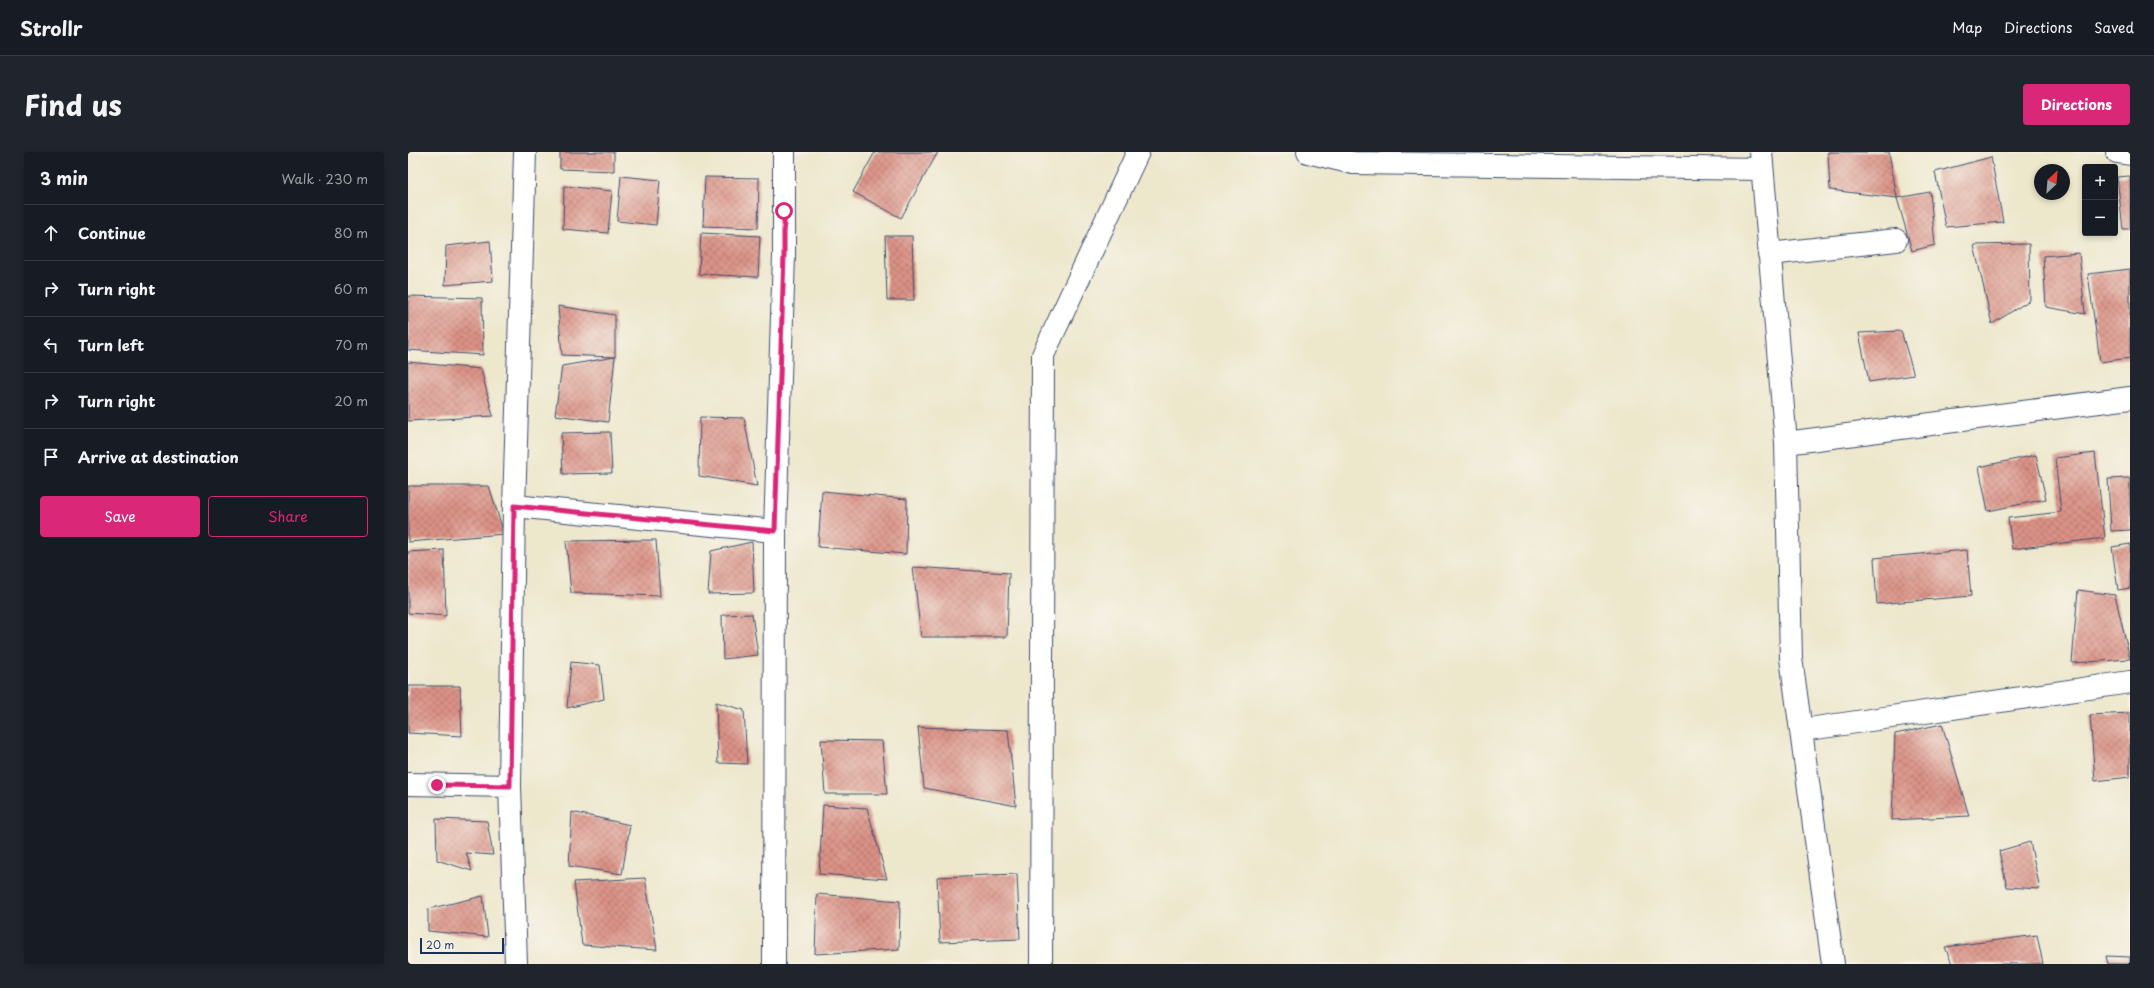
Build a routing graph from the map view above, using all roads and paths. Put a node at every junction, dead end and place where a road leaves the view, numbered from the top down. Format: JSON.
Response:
{"nodes":[{"id":1,"x":526,"y":152,"type":"edge"},
{"id":2,"x":784,"y":152,"type":"edge"},
{"id":3,"x":1138,"y":152,"type":"edge"},
{"id":4,"x":1308,"y":152,"type":"edge"},
{"id":5,"x":2117,"y":152,"type":"edge"},
{"id":6,"x":2130,"y":154,"type":"edge"},
{"id":7,"x":1761,"y":160,"type":"edge"},
{"id":8,"x":1896,"y":240,"type":"dead end"},
{"id":9,"x":1769,"y":254,"type":"junction"},
{"id":10,"x":2130,"y":398,"type":"edge"},
{"id":11,"x":1786,"y":443,"type":"junction"},
{"id":12,"x":514,"y":506,"type":"junction"},
{"id":13,"x":775,"y":531,"type":"junction"},
{"id":14,"x":2130,"y":682,"type":"edge"},
{"id":15,"x":1802,"y":730,"type":"junction"},
{"id":16,"x":408,"y":784,"type":"edge"},
{"id":17,"x":510,"y":786,"type":"junction"},
{"id":18,"x":516,"y":964,"type":"edge"},
{"id":19,"x":774,"y":964,"type":"edge"},
{"id":20,"x":1041,"y":964,"type":"edge"},
{"id":21,"x":1833,"y":964,"type":"edge"}],
"edges":[{"from":1,"to":12,"type":"street"},
{"from":2,"to":13,"type":"street"},
{"from":3,"to":20,"type":"street"},
{"from":4,"to":7,"type":"street"},
{"from":5,"to":6,"type":"street"},
{"from":7,"to":9,"type":"street"},
{"from":8,"to":9,"type":"street"},
{"from":9,"to":11,"type":"street"},
{"from":10,"to":11,"type":"street"},
{"from":11,"to":15,"type":"street"},
{"from":12,"to":13,"type":"street"},
{"from":12,"to":17,"type":"street"},
{"from":13,"to":19,"type":"street"},
{"from":14,"to":15,"type":"street"},
{"from":15,"to":21,"type":"street"},
{"from":16,"to":17,"type":"street"},
{"from":17,"to":18,"type":"street"}]}
